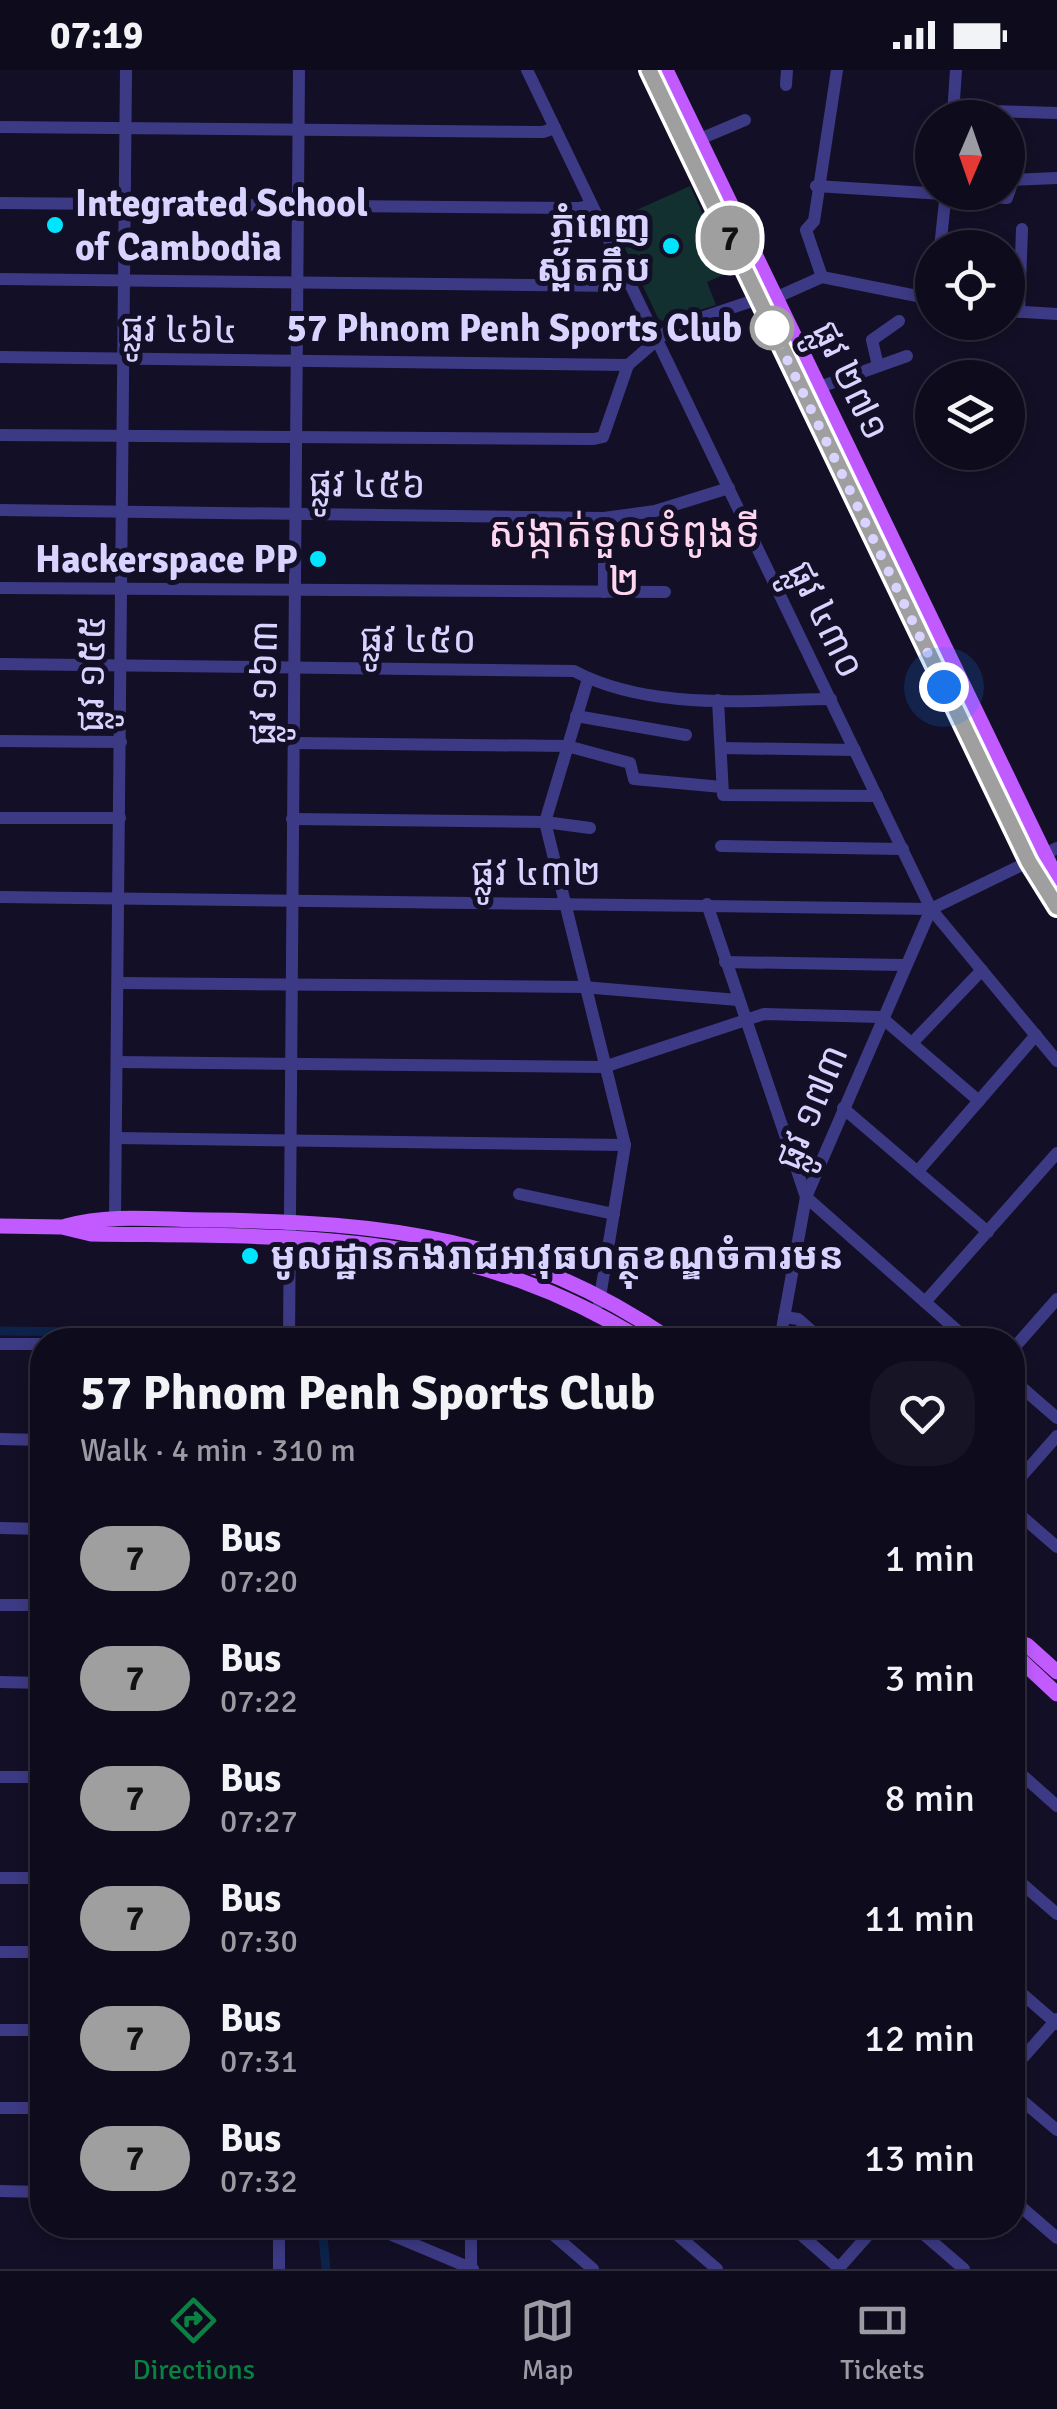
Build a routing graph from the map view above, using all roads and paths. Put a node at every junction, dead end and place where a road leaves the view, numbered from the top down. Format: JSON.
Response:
{"nodes":[{"id":1,"x":126,"y":70,"type":"edge"},
{"id":2,"x":300,"y":70,"type":"edge"},
{"id":3,"x":527,"y":70,"type":"edge"},
{"id":4,"x":649,"y":70,"type":"edge"},
{"id":5,"x":666,"y":70,"type":"edge"},
{"id":6,"x":786,"y":70,"type":"edge"},
{"id":7,"x":836,"y":70,"type":"edge"},
{"id":8,"x":956,"y":70,"type":"edge"},
{"id":9,"x":786,"y":85,"type":"dead end"},
{"id":10,"x":954,"y":100,"type":"edge"},
{"id":11,"x":1025,"y":113,"type":"edge"},
{"id":12,"x":1057,"y":113,"type":"edge"},
{"id":13,"x":745,"y":120,"type":"dead end"},
{"id":14,"x":0,"y":127,"type":"edge"},
{"id":15,"x":555,"y":128,"type":"junction"},
{"id":16,"x":126,"y":129,"type":"junction"},
{"id":17,"x":299,"y":131,"type":"junction"},
{"id":18,"x":700,"y":139,"type":"junction"},
{"id":19,"x":1057,"y":178,"type":"edge"},
{"id":20,"x":1025,"y":179,"type":"edge"},
{"id":21,"x":816,"y":186,"type":"junction"},
{"id":22,"x":915,"y":192,"type":"edge"},
{"id":23,"x":0,"y":204,"type":"edge"},
{"id":24,"x":592,"y":205,"type":"junction"},
{"id":25,"x":125,"y":206,"type":"junction"},
{"id":26,"x":298,"y":208,"type":"junction"},
{"id":27,"x":822,"y":277,"type":"junction"},
{"id":28,"x":0,"y":278,"type":"edge"},
{"id":29,"x":124,"y":281,"type":"junction"},
{"id":30,"x":630,"y":281,"type":"junction"},
{"id":31,"x":297,"y":284,"type":"junction"},
{"id":32,"x":915,"y":296,"type":"edge"},
{"id":33,"x":767,"y":299,"type":"junction"},
{"id":34,"x":1025,"y":312,"type":"edge"},
{"id":35,"x":1057,"y":314,"type":"edge"},
{"id":36,"x":899,"y":322,"type":"dead end"},
{"id":37,"x":657,"y":339,"type":"junction"},
{"id":38,"x":906,"y":356,"type":"dead end"},
{"id":39,"x":0,"y":357,"type":"edge"},
{"id":40,"x":124,"y":358,"type":"junction"},
{"id":41,"x":296,"y":361,"type":"junction"},
{"id":42,"x":628,"y":365,"type":"junction"},
{"id":43,"x":878,"y":366,"type":"junction"},
{"id":44,"x":811,"y":391,"type":"junction"},
{"id":45,"x":0,"y":435,"type":"edge"},
{"id":46,"x":123,"y":436,"type":"junction"},
{"id":47,"x":296,"y":438,"type":"junction"},
{"id":48,"x":730,"y":488,"type":"junction"},
{"id":49,"x":0,"y":510,"type":"edge"},
{"id":50,"x":123,"y":512,"type":"junction"},
{"id":51,"x":295,"y":513,"type":"junction"},
{"id":52,"x":604,"y":518,"type":"junction"},
{"id":53,"x":0,"y":588,"type":"edge"},
{"id":54,"x":122,"y":590,"type":"junction"},
{"id":55,"x":294,"y":590,"type":"junction"},
{"id":56,"x":604,"y":592,"type":"junction"},
{"id":57,"x":664,"y":592,"type":"dead end"},
{"id":58,"x":0,"y":664,"type":"edge"},
{"id":59,"x":122,"y":665,"type":"junction"},
{"id":60,"x":293,"y":668,"type":"junction"},
{"id":61,"x":588,"y":678,"type":"junction"},
{"id":62,"x":831,"y":699,"type":"junction"},
{"id":63,"x":718,"y":700,"type":"junction"},
{"id":64,"x":576,"y":716,"type":"junction"},
{"id":65,"x":686,"y":735,"type":"dead end"},
{"id":66,"x":0,"y":741,"type":"edge"},
{"id":67,"x":121,"y":742,"type":"junction"},
{"id":68,"x":292,"y":742,"type":"junction"},
{"id":69,"x":567,"y":746,"type":"junction"},
{"id":70,"x":721,"y":748,"type":"junction"},
{"id":71,"x":855,"y":750,"type":"junction"},
{"id":72,"x":722,"y":791,"type":"junction"},
{"id":73,"x":878,"y":796,"type":"junction"},
{"id":74,"x":0,"y":818,"type":"edge"},
{"id":75,"x":120,"y":818,"type":"junction"},
{"id":76,"x":292,"y":819,"type":"junction"},
{"id":77,"x":545,"y":822,"type":"junction"},
{"id":78,"x":590,"y":828,"type":"dead end"},
{"id":79,"x":722,"y":846,"type":"dead end"},
{"id":80,"x":903,"y":849,"type":"junction"},
{"id":81,"x":1043,"y":855,"type":"edge"},
{"id":82,"x":1057,"y":879,"type":"edge"},
{"id":83,"x":0,"y":897,"type":"edge"},
{"id":84,"x":119,"y":898,"type":"junction"},
{"id":85,"x":292,"y":900,"type":"junction"},
{"id":86,"x":565,"y":902,"type":"junction"},
{"id":87,"x":707,"y":904,"type":"junction"},
{"id":88,"x":1057,"y":906,"type":"edge"},
{"id":89,"x":932,"y":909,"type":"junction"},
{"id":90,"x":726,"y":962,"type":"junction"},
{"id":91,"x":903,"y":966,"type":"junction"},
{"id":92,"x":982,"y":970,"type":"junction"},
{"id":93,"x":118,"y":983,"type":"junction"},
{"id":94,"x":292,"y":987,"type":"junction"},
{"id":95,"x":583,"y":988,"type":"junction"},
{"id":96,"x":738,"y":1000,"type":"junction"},
{"id":97,"x":881,"y":1017,"type":"junction"},
{"id":98,"x":744,"y":1020,"type":"junction"},
{"id":99,"x":1036,"y":1035,"type":"junction"},
{"id":100,"x":913,"y":1042,"type":"junction"},
{"id":101,"x":1057,"y":1060,"type":"edge"},
{"id":102,"x":116,"y":1062,"type":"junction"},
{"id":103,"x":291,"y":1065,"type":"junction"},
{"id":104,"x":604,"y":1067,"type":"junction"},
{"id":105,"x":979,"y":1101,"type":"junction"},
{"id":106,"x":843,"y":1108,"type":"junction"},
{"id":107,"x":116,"y":1138,"type":"junction"},
{"id":108,"x":291,"y":1140,"type":"junction"},
{"id":109,"x":625,"y":1145,"type":"junction"},
{"id":110,"x":1057,"y":1154,"type":"edge"},
{"id":111,"x":918,"y":1171,"type":"junction"},
{"id":112,"x":519,"y":1194,"type":"dead end"},
{"id":113,"x":806,"y":1197,"type":"junction"},
{"id":114,"x":614,"y":1214,"type":"junction"},
{"id":115,"x":114,"y":1219,"type":"junction"},
{"id":116,"x":0,"y":1226,"type":"edge"},
{"id":117,"x":62,"y":1226,"type":"junction"},
{"id":118,"x":290,"y":1229,"type":"junction"},
{"id":119,"x":988,"y":1232,"type":"junction"},
{"id":120,"x":1057,"y":1299,"type":"edge"},
{"id":121,"x":925,"y":1302,"type":"junction"},
{"id":122,"x":598,"y":1305,"type":"junction"},
{"id":123,"x":784,"y":1317,"type":"junction"},
{"id":124,"x":289,"y":1328,"type":"edge"},
{"id":125,"x":627,"y":1328,"type":"edge"},
{"id":126,"x":646,"y":1328,"type":"edge"},
{"id":127,"x":782,"y":1328,"type":"edge"},
{"id":128,"x":808,"y":1328,"type":"edge"},
{"id":129,"x":954,"y":1328,"type":"edge"},
{"id":130,"x":1025,"y":1335,"type":"edge"},
{"id":131,"x":0,"y":1344,"type":"edge"},
{"id":132,"x":30,"y":1344,"type":"edge"},
{"id":133,"x":1025,"y":1390,"type":"edge"},
{"id":134,"x":1057,"y":1418,"type":"edge"},
{"id":135,"x":1057,"y":1436,"type":"edge"},
{"id":136,"x":0,"y":1439,"type":"edge"},
{"id":137,"x":30,"y":1440,"type":"edge"},
{"id":138,"x":1025,"y":1472,"type":"edge"},
{"id":139,"x":1025,"y":1519,"type":"edge"},
{"id":140,"x":0,"y":1528,"type":"edge"},
{"id":141,"x":30,"y":1529,"type":"edge"},
{"id":142,"x":1057,"y":1546,"type":"edge"},
{"id":143,"x":0,"y":1605,"type":"edge"},
{"id":144,"x":30,"y":1605,"type":"edge"},
{"id":145,"x":1025,"y":1644,"type":"edge"},
{"id":146,"x":1025,"y":1664,"type":"edge"},
{"id":147,"x":1057,"y":1672,"type":"edge"},
{"id":148,"x":0,"y":1682,"type":"edge"},
{"id":149,"x":30,"y":1683,"type":"edge"},
{"id":150,"x":1057,"y":1694,"type":"edge"},
{"id":151,"x":0,"y":1777,"type":"edge"},
{"id":152,"x":30,"y":1777,"type":"edge"},
{"id":153,"x":1025,"y":1778,"type":"edge"},
{"id":154,"x":1057,"y":1806,"type":"edge"},
{"id":155,"x":0,"y":1878,"type":"edge"},
{"id":156,"x":30,"y":1878,"type":"edge"},
{"id":157,"x":1025,"y":1886,"type":"edge"},
{"id":158,"x":1057,"y":1914,"type":"edge"},
{"id":159,"x":0,"y":1952,"type":"edge"},
{"id":160,"x":30,"y":1952,"type":"edge"},
{"id":161,"x":1025,"y":1996,"type":"edge"},
{"id":162,"x":1056,"y":2022,"type":"edge"},
{"id":163,"x":0,"y":2030,"type":"edge"},
{"id":164,"x":30,"y":2030,"type":"edge"},
{"id":165,"x":1025,"y":2056,"type":"edge"},
{"id":166,"x":1025,"y":2103,"type":"edge"},
{"id":167,"x":0,"y":2108,"type":"edge"},
{"id":168,"x":30,"y":2108,"type":"edge"},
{"id":169,"x":1057,"y":2130,"type":"edge"},
{"id":170,"x":0,"y":2191,"type":"edge"},
{"id":171,"x":30,"y":2192,"type":"edge"},
{"id":172,"x":1025,"y":2210,"type":"edge"},
{"id":173,"x":279,"y":2238,"type":"edge"},
{"id":174,"x":399,"y":2238,"type":"edge"},
{"id":175,"x":471,"y":2238,"type":"edge"},
{"id":176,"x":557,"y":2238,"type":"edge"},
{"id":177,"x":681,"y":2238,"type":"edge"},
{"id":178,"x":804,"y":2238,"type":"edge"},
{"id":179,"x":866,"y":2238,"type":"edge"},
{"id":180,"x":928,"y":2238,"type":"edge"},
{"id":181,"x":1057,"y":2238,"type":"edge"},
{"id":182,"x":472,"y":2268,"type":"edge"},
{"id":183,"x":279,"y":2269,"type":"edge"},
{"id":184,"x":593,"y":2269,"type":"edge"},
{"id":185,"x":717,"y":2269,"type":"edge"},
{"id":186,"x":839,"y":2269,"type":"edge"},
{"id":187,"x":964,"y":2269,"type":"edge"}],
"edges":[{"from":1,"to":16,"type":"street","name":"ផ្លូវ ១៥៥"},
{"from":2,"to":17,"type":"street","name":"ផ្លូវ ១៦៣"},
{"from":3,"to":15,"type":"street","name":"ផ្លូវ ៤៣០"},
{"from":4,"to":33,"type":"main road","name":"ផ្លូវ ២៧១"},
{"from":5,"to":18,"type":"main road","name":"ផ្លូវ ២៧១"},
{"from":6,"to":9,"type":"street"},
{"from":7,"to":21,"type":"street"},
{"from":8,"to":10,"type":"street"},
{"from":11,"to":12,"type":"street"},
{"from":13,"to":18,"type":"street"},
{"from":14,"to":16,"type":"street"},
{"from":15,"to":17,"type":"street"},
{"from":15,"to":24,"type":"street","name":"ផ្លូវ ៤៣០"},
{"from":16,"to":17,"type":"street"},
{"from":16,"to":25,"type":"street","name":"ផ្លូវ ១៥៥"},
{"from":17,"to":26,"type":"street","name":"ផ្លូវ ១៦៣"},
{"from":18,"to":33,"type":"main road","name":"ផ្លូវ ២៧១"},
{"from":19,"to":20,"type":"street"},
{"from":21,"to":22,"type":"street"},
{"from":21,"to":27,"type":"street"},
{"from":23,"to":25,"type":"street"},
{"from":24,"to":26,"type":"street"},
{"from":24,"to":30,"type":"street","name":"ផ្លូវ ៤៣០"},
{"from":25,"to":26,"type":"street"},
{"from":25,"to":29,"type":"street","name":"ផ្លូវ ១៥៥"},
{"from":26,"to":31,"type":"street","name":"ផ្លូវ ១៦៣"},
{"from":27,"to":32,"type":"street"},
{"from":27,"to":33,"type":"street"},
{"from":28,"to":29,"type":"street"},
{"from":29,"to":31,"type":"street"},
{"from":29,"to":40,"type":"street","name":"ផ្លូវ ១៥៥"},
{"from":30,"to":31,"type":"street"},
{"from":30,"to":37,"type":"street","name":"ផ្លូវ ៤៣០"},
{"from":31,"to":41,"type":"street","name":"ផ្លូវ ១៦៣"},
{"from":33,"to":37,"type":"street"},
{"from":33,"to":44,"type":"main road","name":"ផ្លូវ ២៧១"},
{"from":34,"to":35,"type":"street"},
{"from":36,"to":43,"type":"street"},
{"from":37,"to":42,"type":"street"},
{"from":37,"to":48,"type":"street","name":"ផ្លូវ ៤៣០"},
{"from":38,"to":43,"type":"street"},
{"from":39,"to":40,"type":"street","name":"ផ្លូវ ៤៦៤"},
{"from":40,"to":41,"type":"street","name":"ផ្លូវ ៤៦៤"},
{"from":40,"to":46,"type":"street","name":"ផ្លូវ ១៥៥"},
{"from":41,"to":42,"type":"street","name":"ផ្លូវ ៤៦៤"},
{"from":41,"to":47,"type":"street","name":"ផ្លូវ ១៦៣"},
{"from":42,"to":47,"type":"street"},
{"from":43,"to":44,"type":"street"},
{"from":44,"to":81,"type":"main road","name":"ផ្លូវ ២៧១"},
{"from":45,"to":46,"type":"street"},
{"from":46,"to":47,"type":"street"},
{"from":46,"to":50,"type":"street","name":"ផ្លូវ ១៥៥"},
{"from":47,"to":51,"type":"street","name":"ផ្លូវ ១៦៣"},
{"from":48,"to":52,"type":"street","name":"ផ្លូវ ៤៥៦"},
{"from":48,"to":62,"type":"street","name":"ផ្លូវ ៤៣០"},
{"from":49,"to":50,"type":"street","name":"ផ្លូវ ៤៥៦"},
{"from":50,"to":51,"type":"street","name":"ផ្លូវ ៤៥៦"},
{"from":50,"to":54,"type":"street","name":"ផ្លូវ ១៥៥"},
{"from":51,"to":52,"type":"street","name":"ផ្លូវ ៤៥៦"},
{"from":51,"to":55,"type":"street","name":"ផ្លូវ ១៦៣"},
{"from":52,"to":56,"type":"street"},
{"from":53,"to":54,"type":"street"},
{"from":54,"to":55,"type":"street"},
{"from":54,"to":59,"type":"street","name":"ផ្លូវ ១៥៥"},
{"from":55,"to":56,"type":"street"},
{"from":55,"to":60,"type":"street","name":"ផ្លូវ ១៦៣"},
{"from":56,"to":57,"type":"street"},
{"from":58,"to":59,"type":"street","name":"ផ្លូវ ៤៥០"},
{"from":59,"to":60,"type":"street","name":"ផ្លូវ ៤៥០"},
{"from":59,"to":67,"type":"street","name":"ផ្លូវ ១៥៥"},
{"from":60,"to":61,"type":"street","name":"ផ្លូវ ៤៥០"},
{"from":60,"to":68,"type":"street","name":"ផ្លូវ ១៦៣"},
{"from":61,"to":63,"type":"street","name":"ផ្លូវ ៤៥០"},
{"from":61,"to":64,"type":"street"},
{"from":62,"to":63,"type":"street","name":"ផ្លូវ ៤៥០"},
{"from":62,"to":71,"type":"street","name":"ផ្លូវ ៤៣០"},
{"from":63,"to":70,"type":"street"},
{"from":64,"to":65,"type":"street"},
{"from":64,"to":69,"type":"street"},
{"from":66,"to":67,"type":"street"},
{"from":67,"to":75,"type":"street","name":"ផ្លូវ ១៥៥"},
{"from":68,"to":69,"type":"street"},
{"from":68,"to":76,"type":"street","name":"ផ្លូវ ១៦៣"},
{"from":69,"to":72,"type":"street"},
{"from":69,"to":77,"type":"street"},
{"from":70,"to":71,"type":"street"},
{"from":70,"to":72,"type":"street"},
{"from":71,"to":73,"type":"street","name":"ផ្លូវ ៤៣០"},
{"from":72,"to":73,"type":"street"},
{"from":73,"to":80,"type":"street","name":"ផ្លូវ ៤៣០"},
{"from":74,"to":75,"type":"street"},
{"from":75,"to":84,"type":"street","name":"ផ្លូវ ១៥៥"},
{"from":76,"to":77,"type":"street"},
{"from":76,"to":85,"type":"street","name":"ផ្លូវ ១៦៣"},
{"from":77,"to":78,"type":"street"},
{"from":77,"to":86,"type":"street"},
{"from":79,"to":80,"type":"street"},
{"from":80,"to":89,"type":"street","name":"ផ្លូវ ៤៣០"},
{"from":81,"to":82,"type":"main road","name":"ផ្លូវ ២៧១"},
{"from":81,"to":88,"type":"main road","name":"ផ្លូវ ២៧១"},
{"from":81,"to":89,"type":"street","name":"ផ្លូវ ៤៣២"},
{"from":83,"to":84,"type":"street","name":"ផ្លូវ ៤៣២"},
{"from":84,"to":85,"type":"street","name":"ផ្លូវ ៤៣២"},
{"from":84,"to":93,"type":"street","name":"ផ្លូវ ១៥៥"},
{"from":85,"to":86,"type":"street","name":"ផ្លូវ ៤៣២"},
{"from":85,"to":94,"type":"street","name":"ផ្លូវ ១៦៣"},
{"from":86,"to":87,"type":"street","name":"ផ្លូវ ៤៣២"},
{"from":86,"to":95,"type":"street"},
{"from":87,"to":89,"type":"street","name":"ផ្លូវ ៤៣២"},
{"from":87,"to":90,"type":"street"},
{"from":89,"to":91,"type":"street","name":"ផ្លូវ ១៧៣"},
{"from":89,"to":92,"type":"street","name":"ផ្លូវ ៤៣០"},
{"from":90,"to":91,"type":"street"},
{"from":90,"to":96,"type":"street"},
{"from":91,"to":97,"type":"street","name":"ផ្លូវ ១៧៣"},
{"from":92,"to":99,"type":"street","name":"ផ្លូវ ៤៣០"},
{"from":92,"to":100,"type":"street"},
{"from":93,"to":94,"type":"street"},
{"from":93,"to":102,"type":"street","name":"ផ្លូវ ១៥៥"},
{"from":94,"to":95,"type":"street"},
{"from":94,"to":103,"type":"street","name":"ផ្លូវ ១៦៣"},
{"from":95,"to":96,"type":"street"},
{"from":95,"to":104,"type":"street"},
{"from":96,"to":98,"type":"street"},
{"from":97,"to":98,"type":"street"},
{"from":97,"to":100,"type":"street"},
{"from":97,"to":106,"type":"street","name":"ផ្លូវ ១៧៣"},
{"from":98,"to":104,"type":"street"},
{"from":98,"to":113,"type":"street"},
{"from":99,"to":101,"type":"street","name":"ផ្លូវ ៤៣០"},
{"from":99,"to":105,"type":"street"},
{"from":100,"to":105,"type":"street"},
{"from":102,"to":103,"type":"street"},
{"from":102,"to":107,"type":"street","name":"ផ្លូវ ១៥៥"},
{"from":103,"to":104,"type":"street"},
{"from":103,"to":108,"type":"street","name":"ផ្លូវ ១៦៣"},
{"from":104,"to":109,"type":"street"},
{"from":105,"to":111,"type":"street"},
{"from":106,"to":111,"type":"street"},
{"from":106,"to":113,"type":"street","name":"ផ្លូវ ១៧៣"},
{"from":107,"to":108,"type":"street"},
{"from":107,"to":115,"type":"street","name":"ផ្លូវ ១៥៥"},
{"from":108,"to":109,"type":"street"},
{"from":108,"to":118,"type":"street","name":"ផ្លូវ ១៦៣"},
{"from":109,"to":114,"type":"street"},
{"from":110,"to":119,"type":"street"},
{"from":111,"to":119,"type":"street"},
{"from":112,"to":114,"type":"street"},
{"from":113,"to":121,"type":"street"},
{"from":113,"to":123,"type":"street","name":"ផ្លូវ ១៧៣"},
{"from":114,"to":122,"type":"street"},
{"from":115,"to":117,"type":"main road"},
{"from":115,"to":118,"type":"main road"},
{"from":116,"to":117,"type":"main road"},
{"from":117,"to":118,"type":"main road"},
{"from":118,"to":122,"type":"main road"},
{"from":118,"to":124,"type":"street","name":"ផ្លូវ ១៦៣"},
{"from":119,"to":121,"type":"street"},
{"from":120,"to":130,"type":"street"},
{"from":121,"to":129,"type":"street"},
{"from":122,"to":125,"type":"main road"},
{"from":122,"to":126,"type":"main road"},
{"from":123,"to":127,"type":"street","name":"ផ្លូវ ១៧៣"},
{"from":123,"to":128,"type":"street"},
{"from":131,"to":132,"type":"street"},
{"from":133,"to":134,"type":"street"},
{"from":135,"to":138,"type":"street"},
{"from":136,"to":137,"type":"street"},
{"from":139,"to":142,"type":"street"},
{"from":140,"to":141,"type":"street"},
{"from":143,"to":144,"type":"street"},
{"from":145,"to":147,"type":"main road"},
{"from":146,"to":150,"type":"main road"},
{"from":148,"to":149,"type":"street"},
{"from":151,"to":152,"type":"street"},
{"from":153,"to":154,"type":"street"},
{"from":155,"to":156,"type":"street"},
{"from":157,"to":158,"type":"street"},
{"from":159,"to":160,"type":"street"},
{"from":161,"to":162,"type":"street"},
{"from":162,"to":165,"type":"street"},
{"from":163,"to":164,"type":"street"},
{"from":166,"to":169,"type":"street"},
{"from":167,"to":168,"type":"street"},
{"from":170,"to":171,"type":"street"},
{"from":172,"to":181,"type":"street"},
{"from":173,"to":183,"type":"street"},
{"from":174,"to":182,"type":"street"},
{"from":175,"to":182,"type":"street"},
{"from":176,"to":184,"type":"street"},
{"from":177,"to":185,"type":"street"},
{"from":178,"to":186,"type":"street"},
{"from":179,"to":186,"type":"street"},
{"from":180,"to":187,"type":"street"}]}
